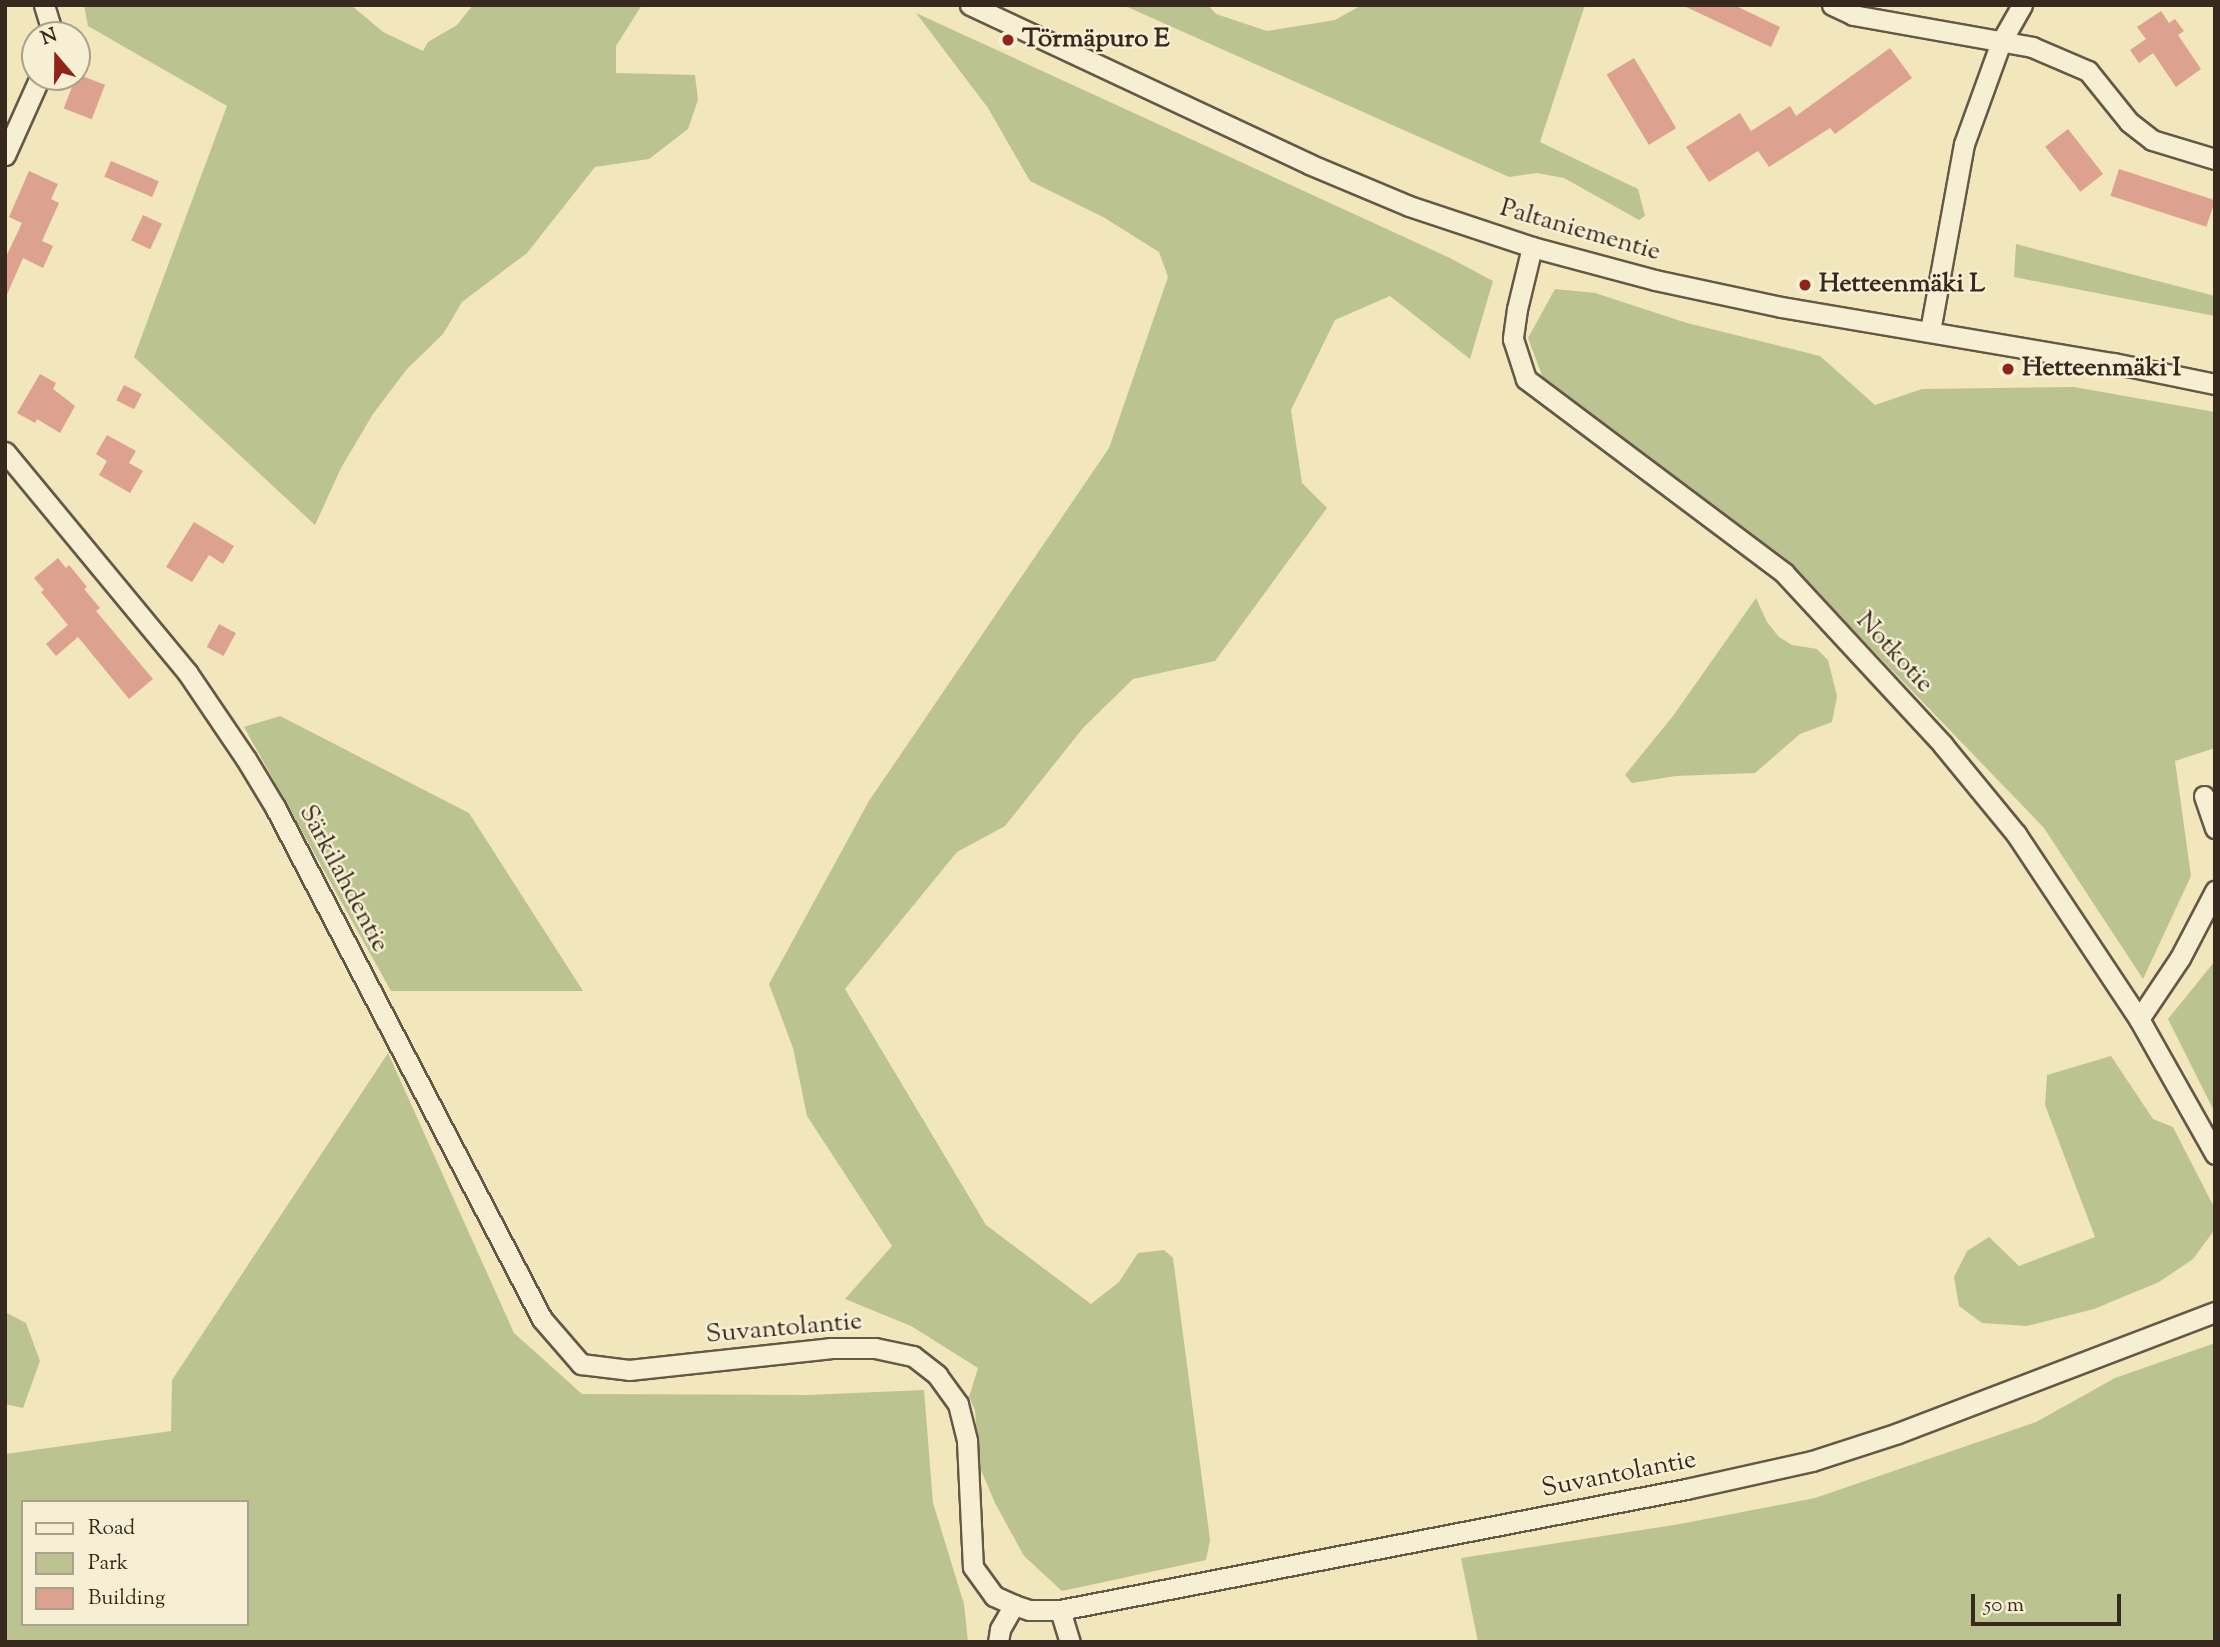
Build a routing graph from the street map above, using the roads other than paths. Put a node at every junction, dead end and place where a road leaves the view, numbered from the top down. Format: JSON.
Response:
{"nodes":[{"id":1,"x":970,"y":5,"type":"edge"},
{"id":2,"x":1832,"y":5,"type":"edge"},
{"id":3,"x":2022,"y":5,"type":"edge"},
{"id":4,"x":2001,"y":42,"type":"junction"},
{"id":5,"x":34,"y":91,"type":"edge"},
{"id":6,"x":5,"y":155,"type":"edge"},
{"id":7,"x":2215,"y":159,"type":"edge"},
{"id":8,"x":1532,"y":247,"type":"junction"},
{"id":9,"x":1930,"y":331,"type":"junction"},
{"id":10,"x":2215,"y":384,"type":"edge"},
{"id":11,"x":5,"y":452,"type":"edge"},
{"id":12,"x":2204,"y":796,"type":"dead end"},
{"id":13,"x":2215,"y":828,"type":"edge"},
{"id":14,"x":2215,"y":891,"type":"edge"},
{"id":15,"x":2139,"y":1018,"type":"junction"},
{"id":16,"x":2215,"y":1154,"type":"edge"},
{"id":17,"x":2215,"y":1312,"type":"edge"},
{"id":18,"x":581,"y":1364,"type":"joint"},
{"id":19,"x":1014,"y":1605,"type":"junction"},
{"id":20,"x":1060,"y":1610,"type":"junction"},
{"id":21,"x":998,"y":1642,"type":"edge"},
{"id":22,"x":1070,"y":1642,"type":"edge"}],
"edges":[{"from":1,"to":8,"type":"street","name":"Paltaniementie"},
{"from":2,"to":4,"type":"street"},
{"from":3,"to":4,"type":"street"},
{"from":4,"to":7,"type":"street"},
{"from":4,"to":9,"type":"street"},
{"from":5,"to":6,"type":"street"},
{"from":8,"to":9,"type":"street","name":"Paltaniementie"},
{"from":8,"to":15,"type":"street","name":"Notkotie"},
{"from":9,"to":10,"type":"street","name":"Paltaniementie"},
{"from":11,"to":18,"type":"street","name":"Särkilahdentie"},
{"from":12,"to":13,"type":"street"},
{"from":14,"to":15,"type":"street"},
{"from":15,"to":16,"type":"street","name":"Notkotie"},
{"from":17,"to":20,"type":"street","name":"Suvantolantie"},
{"from":18,"to":19,"type":"street","name":"Suvantolantie"},
{"from":19,"to":20,"type":"street","name":"Suvantolantie"},
{"from":19,"to":21,"type":"street"},
{"from":20,"to":22,"type":"street"}]}
